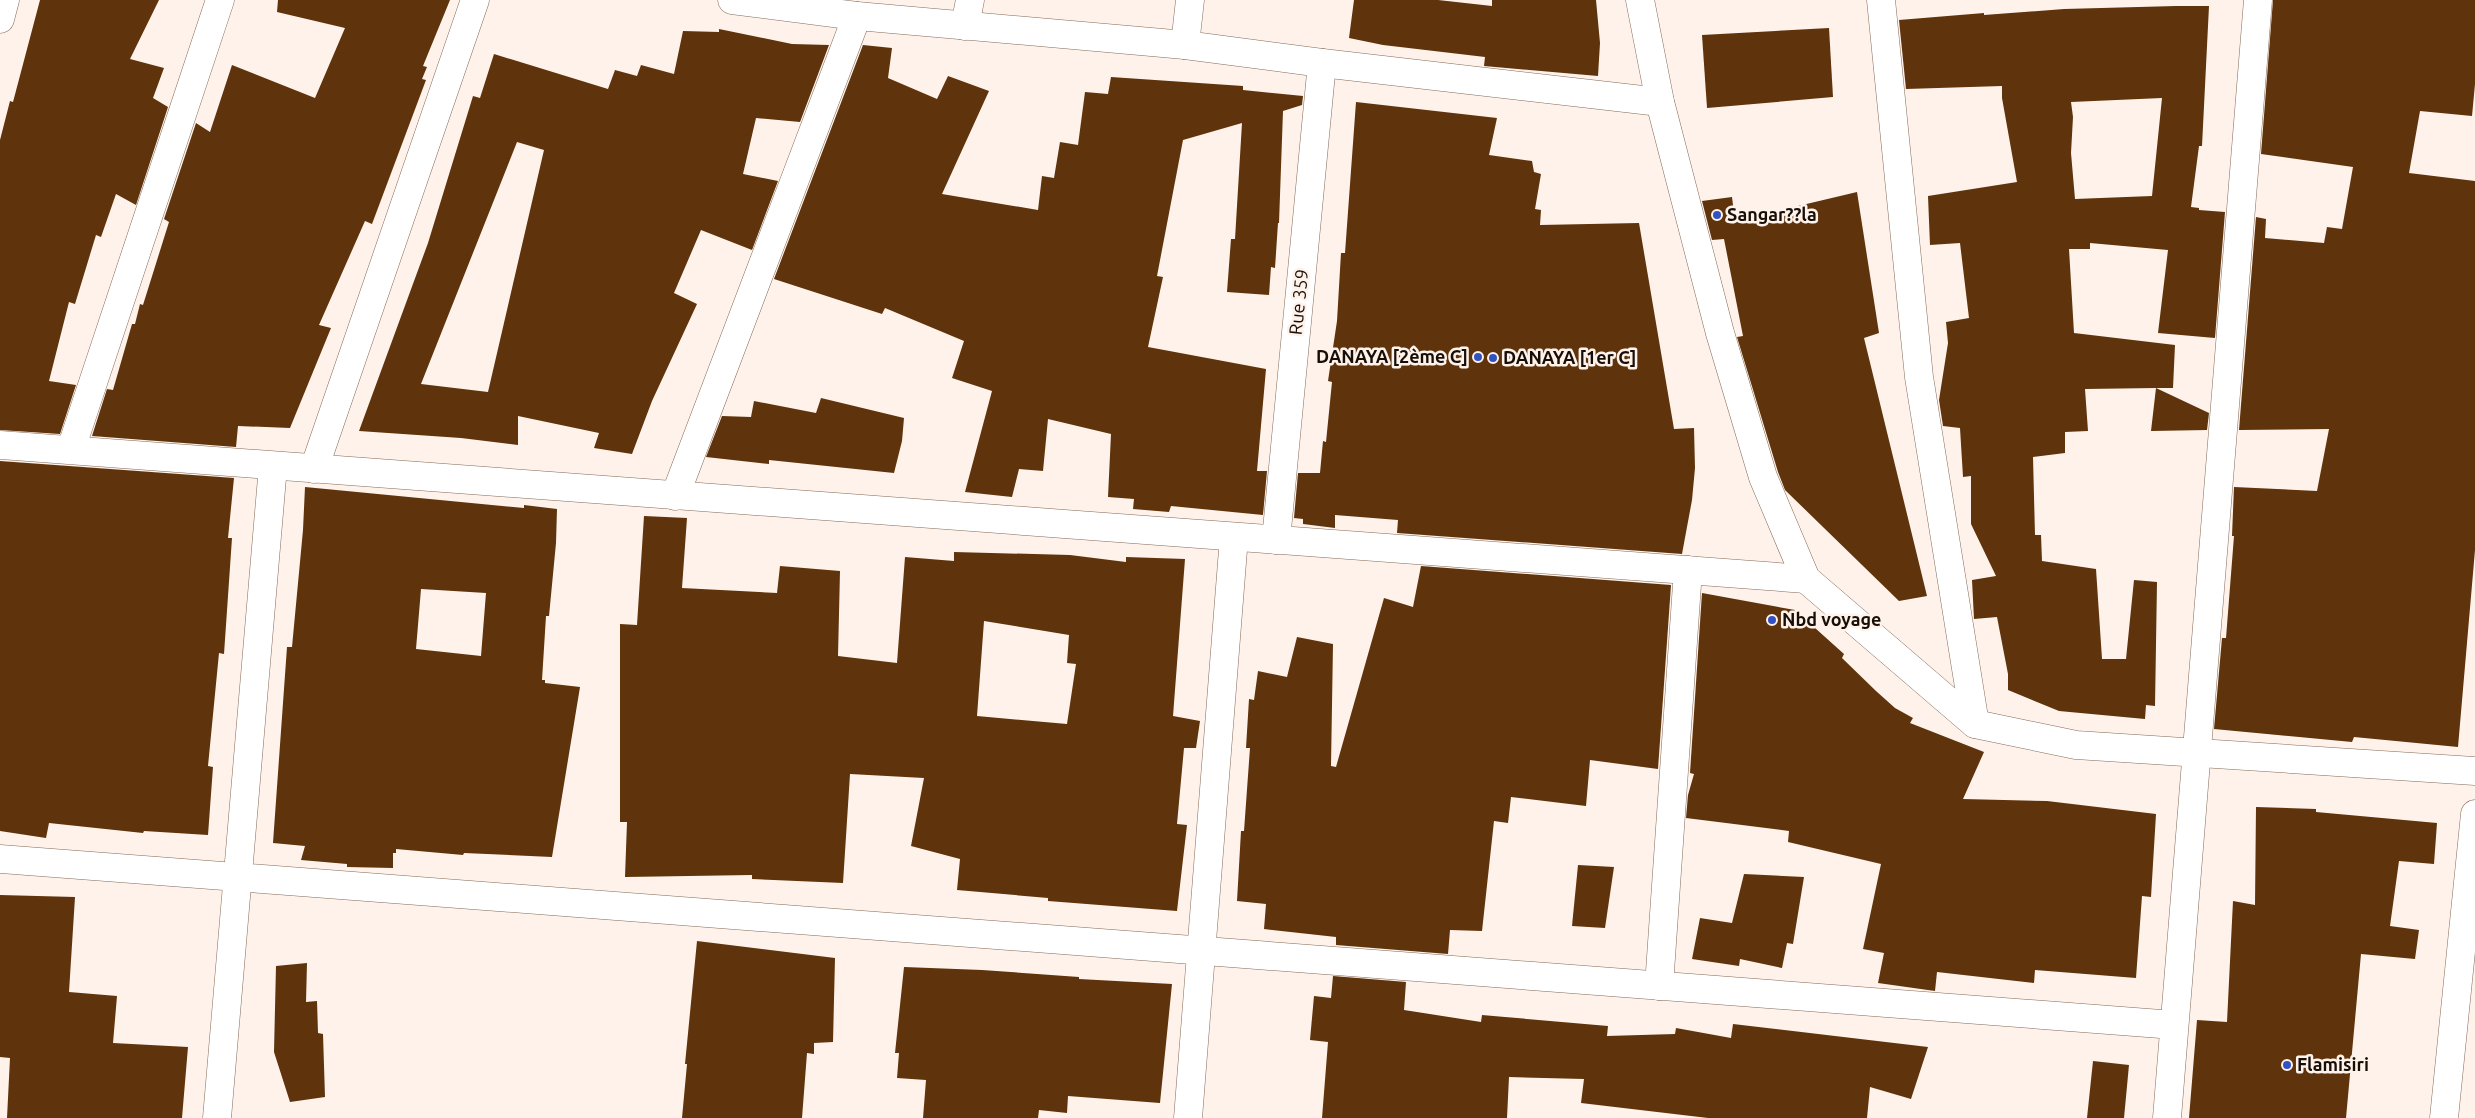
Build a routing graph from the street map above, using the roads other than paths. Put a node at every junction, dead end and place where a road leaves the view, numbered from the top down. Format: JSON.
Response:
{"nodes":[{"id":1,"x":5,"y":0,"type":"edge"},
{"id":2,"x":220,"y":0,"type":"edge"},
{"id":3,"x":475,"y":0,"type":"edge"},
{"id":4,"x":732,"y":0,"type":"edge"},
{"id":5,"x":970,"y":0,"type":"edge"},
{"id":6,"x":1190,"y":0,"type":"edge"},
{"id":7,"x":1640,"y":0,"type":"edge"},
{"id":8,"x":1881,"y":0,"type":"edge"},
{"id":9,"x":2258,"y":0,"type":"edge"},
{"id":10,"x":857,"y":16,"type":"junction"},
{"id":11,"x":0,"y":19,"type":"edge"},
{"id":12,"x":966,"y":26,"type":"junction"},
{"id":13,"x":1185,"y":45,"type":"junction"},
{"id":14,"x":1322,"y":63,"type":"junction"},
{"id":15,"x":1660,"y":102,"type":"junction"},
{"id":16,"x":0,"y":445,"type":"edge"},
{"id":17,"x":71,"y":449,"type":"junction"},
{"id":18,"x":274,"y":466,"type":"junction"},
{"id":19,"x":314,"y":469,"type":"junction"},
{"id":20,"x":675,"y":496,"type":"junction"},
{"id":21,"x":1234,"y":537,"type":"junction"},
{"id":22,"x":1276,"y":540,"type":"junction"},
{"id":23,"x":1688,"y":570,"type":"junction"},
{"id":24,"x":1806,"y":579,"type":"junction"},
{"id":25,"x":1975,"y":724,"type":"junction"},
{"id":26,"x":2196,"y":753,"type":"junction"},
{"id":27,"x":2475,"y":771,"type":"edge"},
{"id":28,"x":2475,"y":814,"type":"edge"},
{"id":29,"x":0,"y":859,"type":"edge"},
{"id":30,"x":237,"y":877,"type":"junction"},
{"id":31,"x":1200,"y":951,"type":"junction"},
{"id":32,"x":1658,"y":986,"type":"junction"},
{"id":33,"x":2174,"y":1025,"type":"junction"},
{"id":34,"x":217,"y":1118,"type":"edge"},
{"id":35,"x":1188,"y":1118,"type":"edge"},
{"id":36,"x":2167,"y":1118,"type":"edge"},
{"id":37,"x":2444,"y":1118,"type":"edge"}],
"edges":[{"from":1,"to":11,"type":"street"},
{"from":2,"to":17,"type":"street"},
{"from":3,"to":19,"type":"street"},
{"from":4,"to":10,"type":"street"},
{"from":5,"to":12,"type":"street"},
{"from":6,"to":13,"type":"street"},
{"from":7,"to":15,"type":"street"},
{"from":8,"to":25,"type":"street"},
{"from":9,"to":26,"type":"street"},
{"from":10,"to":12,"type":"street"},
{"from":10,"to":20,"type":"street"},
{"from":12,"to":13,"type":"street"},
{"from":13,"to":14,"type":"street"},
{"from":14,"to":15,"type":"street"},
{"from":14,"to":22,"type":"street","name":"Rue 359"},
{"from":15,"to":24,"type":"street"},
{"from":16,"to":17,"type":"street"},
{"from":17,"to":18,"type":"street"},
{"from":18,"to":19,"type":"street"},
{"from":18,"to":30,"type":"street"},
{"from":19,"to":20,"type":"street"},
{"from":20,"to":21,"type":"street"},
{"from":21,"to":22,"type":"street"},
{"from":21,"to":31,"type":"street"},
{"from":22,"to":23,"type":"street"},
{"from":23,"to":24,"type":"street"},
{"from":23,"to":32,"type":"street"},
{"from":24,"to":25,"type":"street"},
{"from":25,"to":26,"type":"street"},
{"from":26,"to":27,"type":"street"},
{"from":26,"to":33,"type":"street"},
{"from":28,"to":37,"type":"street"},
{"from":29,"to":30,"type":"street"},
{"from":30,"to":31,"type":"street"},
{"from":30,"to":34,"type":"street"},
{"from":31,"to":32,"type":"street"},
{"from":31,"to":35,"type":"street"},
{"from":32,"to":33,"type":"street"},
{"from":33,"to":36,"type":"street"}]}
